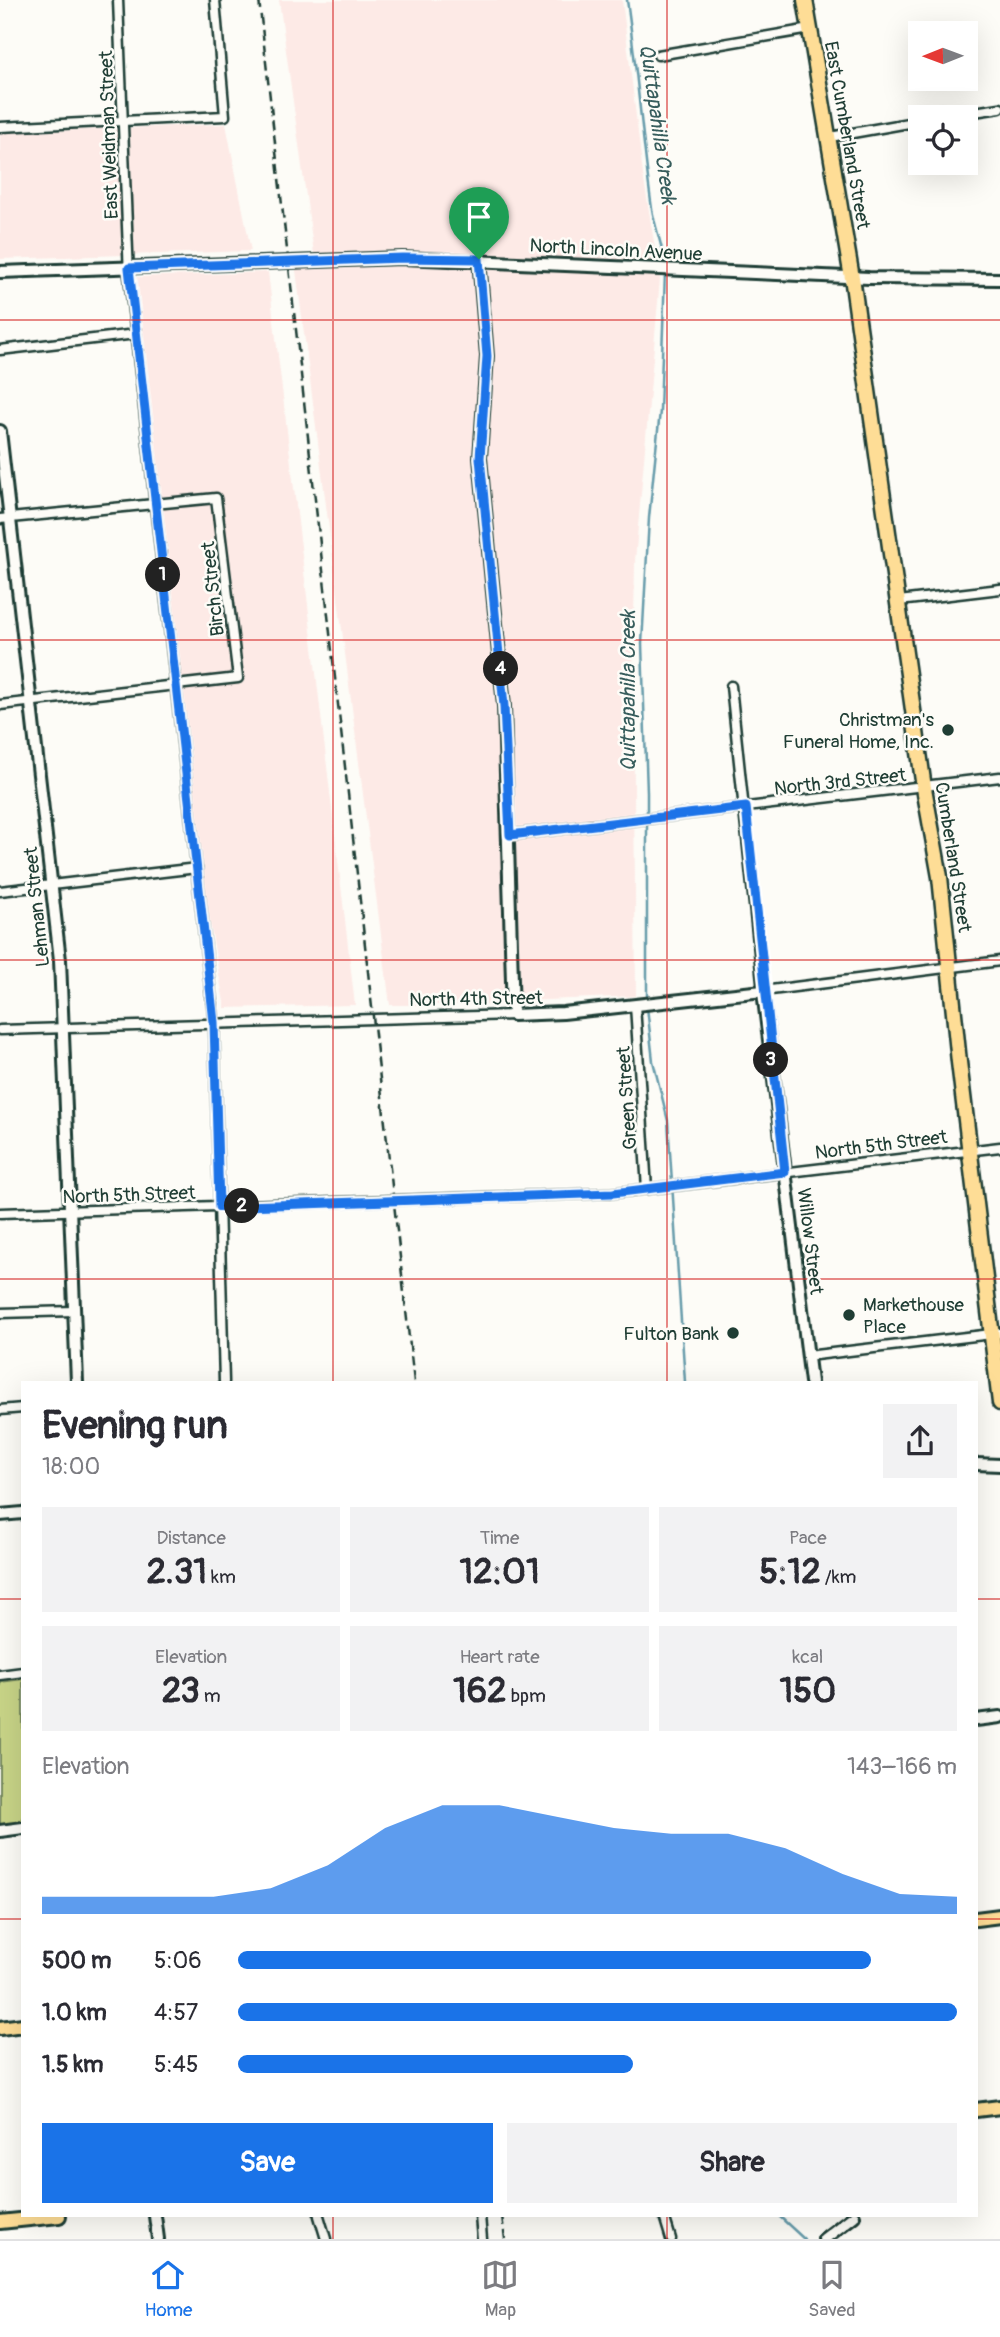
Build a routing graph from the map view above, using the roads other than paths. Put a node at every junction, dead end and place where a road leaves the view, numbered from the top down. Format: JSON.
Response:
{"nodes":[{"id":1,"x":118,"y":0,"type":"edge"},
{"id":2,"x":215,"y":0,"type":"edge"},
{"id":3,"x":805,"y":0,"type":"edge"},
{"id":4,"x":810,"y":29,"type":"junction"},
{"id":5,"x":658,"y":55,"type":"dead end"},
{"id":6,"x":1000,"y":108,"type":"edge"},
{"id":7,"x":978,"y":111,"type":"edge"},
{"id":8,"x":124,"y":121,"type":"junction"},
{"id":9,"x":908,"y":123,"type":"edge"},
{"id":10,"x":0,"y":127,"type":"edge"},
{"id":11,"x":830,"y":137,"type":"junction"},
{"id":12,"x":479,"y":259,"type":"junction"},
{"id":13,"x":129,"y":268,"type":"junction"},
{"id":14,"x":0,"y":272,"type":"edge"},
{"id":15,"x":852,"y":276,"type":"junction"},
{"id":16,"x":1000,"y":279,"type":"edge"},
{"id":17,"x":136,"y":334,"type":"junction"},
{"id":18,"x":0,"y":351,"type":"edge"},
{"id":19,"x":0,"y":431,"type":"edge"},
{"id":20,"x":155,"y":502,"type":"junction"},
{"id":21,"x":6,"y":519,"type":"edge"},
{"id":22,"x":1000,"y":589,"type":"edge"},
{"id":23,"x":900,"y":601,"type":"junction"},
{"id":24,"x":176,"y":685,"type":"junction"},
{"id":25,"x":731,"y":687,"type":"dead end"},
{"id":26,"x":30,"y":702,"type":"junction"},
{"id":27,"x":0,"y":705,"type":"edge"},
{"id":28,"x":1000,"y":778,"type":"edge"},
{"id":29,"x":924,"y":788,"type":"junction"},
{"id":30,"x":746,"y":807,"type":"junction"},
{"id":31,"x":510,"y":835,"type":"junction"},
{"id":32,"x":197,"y":868,"type":"junction"},
{"id":33,"x":53,"y":885,"type":"junction"},
{"id":34,"x":0,"y":891,"type":"edge"},
{"id":35,"x":1000,"y":961,"type":"edge"},
{"id":36,"x":951,"y":968,"type":"junction"},
{"id":37,"x":763,"y":991,"type":"junction"},
{"id":38,"x":643,"y":1005,"type":"junction"},
{"id":39,"x":513,"y":1015,"type":"junction"},
{"id":40,"x":214,"y":1022,"type":"junction"},
{"id":41,"x":64,"y":1028,"type":"junction"},
{"id":42,"x":0,"y":1030,"type":"edge"},
{"id":43,"x":1000,"y":1147,"type":"edge"},
{"id":44,"x":970,"y":1149,"type":"junction"},
{"id":45,"x":785,"y":1172,"type":"junction"},
{"id":46,"x":647,"y":1189,"type":"junction"},
{"id":47,"x":219,"y":1207,"type":"junction"},
{"id":48,"x":71,"y":1211,"type":"junction"},
{"id":49,"x":0,"y":1213,"type":"edge"},
{"id":50,"x":74,"y":1311,"type":"junction"},
{"id":51,"x":0,"y":1313,"type":"edge"},
{"id":52,"x":995,"y":1333,"type":"edge"},
{"id":53,"x":807,"y":1356,"type":"junction"},
{"id":54,"x":77,"y":1381,"type":"edge"},
{"id":55,"x":224,"y":1381,"type":"edge"},
{"id":56,"x":811,"y":1381,"type":"edge"},
{"id":57,"x":1000,"y":1403,"type":"edge"},
{"id":58,"x":21,"y":1408,"type":"edge"},
{"id":59,"x":0,"y":1410,"type":"edge"},
{"id":60,"x":978,"y":1464,"type":"edge"},
{"id":61,"x":1000,"y":1465,"type":"edge"},
{"id":62,"x":21,"y":1513,"type":"edge"},
{"id":63,"x":0,"y":1515,"type":"edge"},
{"id":64,"x":21,"y":1672,"type":"edge"},
{"id":65,"x":0,"y":1675,"type":"edge"},
{"id":66,"x":1000,"y":1717,"type":"edge"},
{"id":67,"x":978,"y":1720,"type":"edge"},
{"id":68,"x":21,"y":1828,"type":"edge"},
{"id":69,"x":0,"y":1831,"type":"edge"},
{"id":70,"x":1000,"y":1916,"type":"edge"},
{"id":71,"x":978,"y":1919,"type":"edge"},
{"id":72,"x":21,"y":2025,"type":"edge"},
{"id":73,"x":0,"y":2028,"type":"edge"},
{"id":74,"x":1000,"y":2107,"type":"edge"},
{"id":75,"x":978,"y":2110,"type":"edge"},
{"id":76,"x":49,"y":2217,"type":"edge"},
{"id":77,"x":155,"y":2217,"type":"edge"},
{"id":78,"x":319,"y":2217,"type":"edge"},
{"id":79,"x":480,"y":2217,"type":"edge"},
{"id":80,"x":664,"y":2217,"type":"edge"},
{"id":81,"x":852,"y":2217,"type":"edge"},
{"id":82,"x":0,"y":2222,"type":"edge"},
{"id":83,"x":158,"y":2239,"type":"edge"},
{"id":84,"x":326,"y":2239,"type":"edge"},
{"id":85,"x":482,"y":2239,"type":"edge"},
{"id":86,"x":671,"y":2239,"type":"edge"},
{"id":87,"x":824,"y":2239,"type":"edge"}],
"edges":[{"from":1,"to":8,"type":"street","name":"East Weidman Street"},
{"from":2,"to":8,"type":"street"},
{"from":3,"to":4,"type":"highway","name":"East Cumberland Street"},
{"from":4,"to":5,"type":"street"},
{"from":4,"to":11,"type":"highway","name":"East Cumberland Street"},
{"from":6,"to":7,"type":"street"},
{"from":8,"to":10,"type":"street"},
{"from":8,"to":13,"type":"street","name":"East Weidman Street"},
{"from":9,"to":11,"type":"street"},
{"from":11,"to":15,"type":"highway","name":"East Cumberland Street"},
{"from":12,"to":13,"type":"main road","name":"North Lincoln Avenue"},
{"from":12,"to":15,"type":"main road","name":"North Lincoln Avenue"},
{"from":12,"to":31,"type":"main road"},
{"from":13,"to":14,"type":"main road","name":"North Lincoln Avenue"},
{"from":13,"to":17,"type":"street","name":"East Weidman Street"},
{"from":15,"to":16,"type":"main road","name":"North Lincoln Avenue"},
{"from":15,"to":23,"type":"highway","name":"Cumberland Street"},
{"from":17,"to":18,"type":"street"},
{"from":17,"to":20,"type":"street","name":"East Weidman Street"},
{"from":19,"to":21,"type":"main road","name":"Lehman Street"},
{"from":20,"to":21,"type":"street"},
{"from":20,"to":24,"type":"street","name":"East Weidman Street"},
{"from":20,"to":24,"type":"street","name":"Birch Street"},
{"from":21,"to":26,"type":"main road","name":"Lehman Street"},
{"from":22,"to":23,"type":"street"},
{"from":23,"to":29,"type":"highway","name":"Cumberland Street"},
{"from":24,"to":26,"type":"street"},
{"from":24,"to":32,"type":"street","name":"East Weidman Street"},
{"from":25,"to":30,"type":"street","name":"Willow Street"},
{"from":26,"to":27,"type":"street"},
{"from":26,"to":33,"type":"main road","name":"Lehman Street"},
{"from":28,"to":29,"type":"street","name":"North 3rd Street"},
{"from":29,"to":30,"type":"street","name":"North 3rd Street"},
{"from":29,"to":36,"type":"highway","name":"Cumberland Street"},
{"from":30,"to":31,"type":"street","name":"North 3rd Street"},
{"from":30,"to":37,"type":"street","name":"Willow Street"},
{"from":31,"to":39,"type":"main road"},
{"from":32,"to":33,"type":"street"},
{"from":32,"to":40,"type":"street","name":"East Weidman Street"},
{"from":33,"to":34,"type":"street"},
{"from":33,"to":41,"type":"main road","name":"Lehman Street"},
{"from":35,"to":36,"type":"street","name":"North 4th Street"},
{"from":36,"to":37,"type":"street","name":"North 4th Street"},
{"from":36,"to":44,"type":"highway","name":"Cumberland Street"},
{"from":37,"to":38,"type":"main road","name":"North 4th Street"},
{"from":37,"to":45,"type":"main road","name":"Willow Street"},
{"from":38,"to":39,"type":"main road","name":"North 4th Street"},
{"from":38,"to":46,"type":"street","name":"Green Street"},
{"from":39,"to":40,"type":"street","name":"North 4th Street"},
{"from":40,"to":41,"type":"street","name":"North 4th Street"},
{"from":40,"to":47,"type":"street","name":"East Weidman Street"},
{"from":41,"to":42,"type":"street","name":"North 4th Street"},
{"from":41,"to":48,"type":"main road","name":"Lehman Street"},
{"from":43,"to":44,"type":"street","name":"North 5th Street"},
{"from":44,"to":45,"type":"street","name":"North 5th Street"},
{"from":44,"to":52,"type":"highway","name":"Cumberland Street"},
{"from":45,"to":46,"type":"street","name":"North 5th Street"},
{"from":45,"to":53,"type":"main road","name":"Willow Street"},
{"from":46,"to":47,"type":"street","name":"North 5th Street"},
{"from":47,"to":48,"type":"street","name":"North 5th Street"},
{"from":47,"to":55,"type":"street","name":"East Weidman Street"},
{"from":48,"to":49,"type":"street","name":"North 5th Street"},
{"from":48,"to":50,"type":"main road","name":"Lehman Street"},
{"from":50,"to":51,"type":"street"},
{"from":50,"to":54,"type":"main road","name":"Lehman Street"},
{"from":52,"to":53,"type":"street"},
{"from":52,"to":57,"type":"highway","name":"Cumberland Street"},
{"from":53,"to":56,"type":"main road","name":"Willow Street"},
{"from":58,"to":59,"type":"street"},
{"from":60,"to":61,"type":"main road"},
{"from":62,"to":63,"type":"main road"},
{"from":64,"to":65,"type":"street"},
{"from":66,"to":67,"type":"main road"},
{"from":68,"to":69,"type":"main road"},
{"from":70,"to":71,"type":"main road"},
{"from":72,"to":73,"type":"main road"},
{"from":74,"to":75,"type":"main road"},
{"from":76,"to":82,"type":"main road"},
{"from":77,"to":83,"type":"main road"},
{"from":78,"to":84,"type":"street"},
{"from":79,"to":85,"type":"street"},
{"from":80,"to":86,"type":"street"},
{"from":81,"to":87,"type":"main road"}]}
